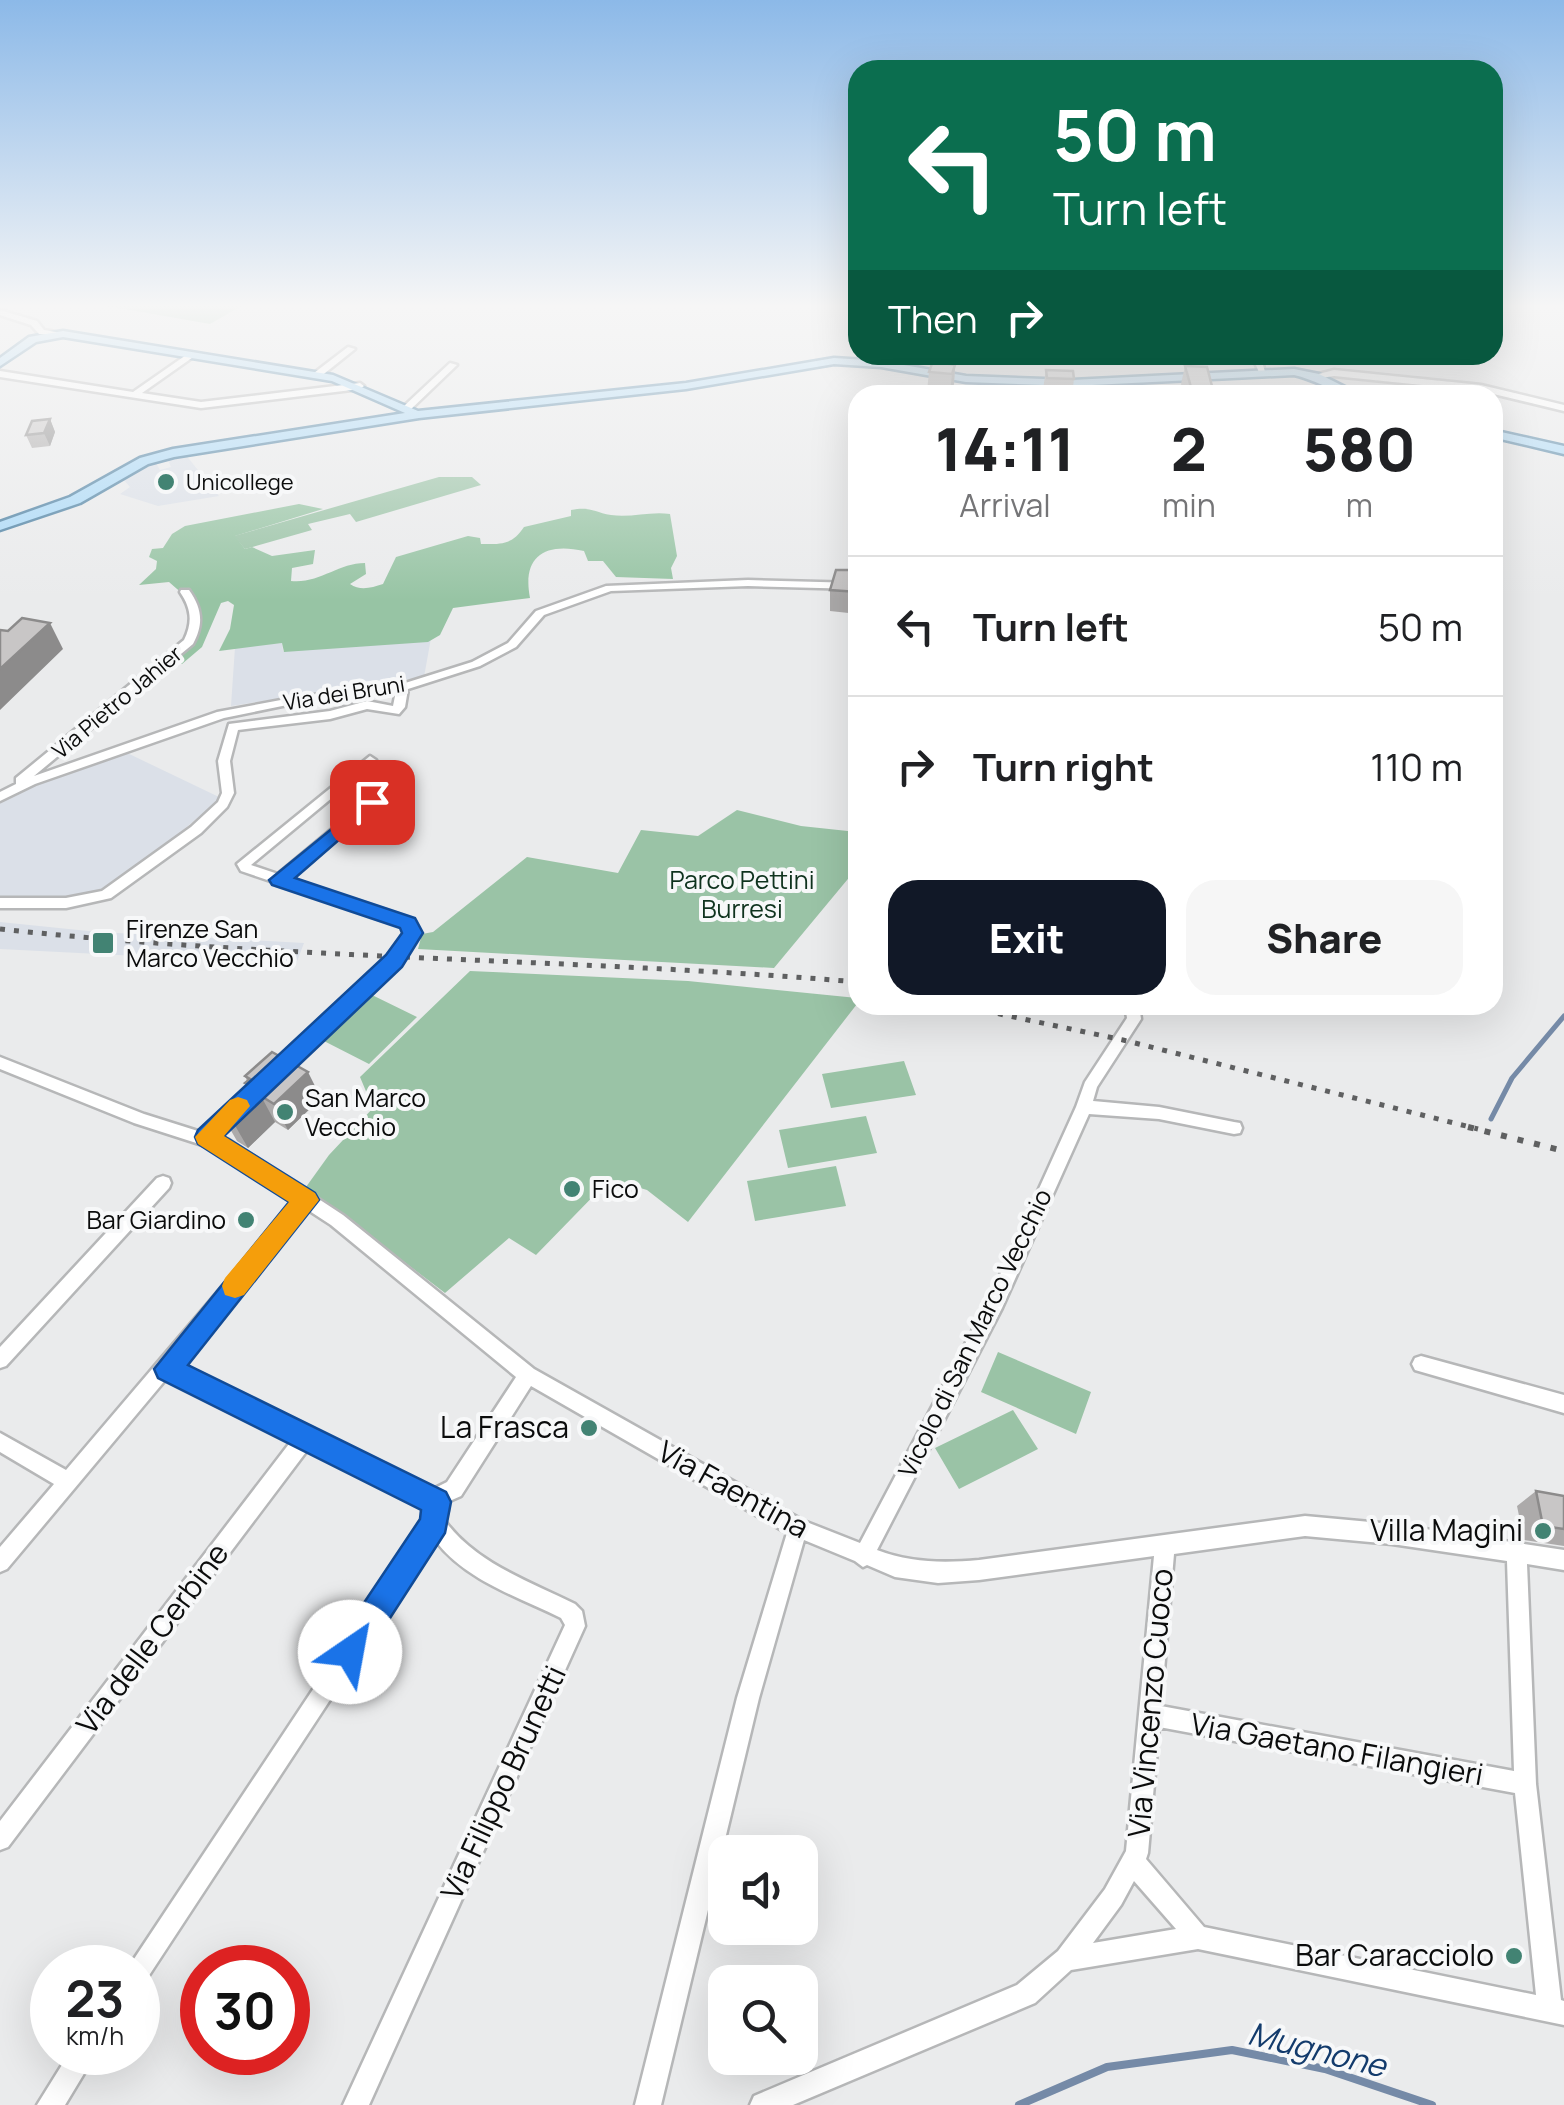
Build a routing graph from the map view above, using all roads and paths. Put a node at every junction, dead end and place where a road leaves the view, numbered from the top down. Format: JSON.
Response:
{"nodes":[{"id":1,"x":193,"y":403,"type":"edge"},
{"id":2,"x":220,"y":403,"type":"edge"},
{"id":3,"x":389,"y":403,"type":"edge"},
{"id":4,"x":412,"y":403,"type":"edge"},
{"id":5,"x":513,"y":403,"type":"edge"},
{"id":6,"x":403,"y":412,"type":"junction"},
{"id":7,"x":1503,"y":436,"type":"edge"},
{"id":8,"x":1564,"y":450,"type":"edge"},
{"id":9,"x":0,"y":526,"type":"edge"},
{"id":10,"x":848,"y":586,"type":"edge"},
{"id":11,"x":185,"y":592,"type":"dead end"},
{"id":12,"x":403,"y":687,"type":"junction"},
{"id":13,"x":232,"y":720,"type":"junction"},
{"id":14,"x":370,"y":760,"type":"dead end"},
{"id":15,"x":1,"y":796,"type":"edge"},
{"id":16,"x":372,"y":802,"type":"dead end"},
{"id":17,"x":280,"y":880,"type":"junction"},
{"id":18,"x":0,"y":903,"type":"edge"},
{"id":19,"x":1133,"y":1015,"type":"edge"},
{"id":20,"x":0,"y":1064,"type":"edge"},
{"id":21,"x":265,"y":1082,"type":"edge"},
{"id":22,"x":251,"y":1094,"type":"edge"},
{"id":23,"x":1084,"y":1108,"type":"junction"},
{"id":24,"x":1234,"y":1128,"type":"dead end"},
{"id":25,"x":206,"y":1137,"type":"junction"},
{"id":26,"x":163,"y":1182,"type":"dead end"},
{"id":27,"x":306,"y":1200,"type":"junction"},
{"id":28,"x":0,"y":1360,"type":"edge"},
{"id":29,"x":1421,"y":1364,"type":"dead end"},
{"id":30,"x":168,"y":1369,"type":"junction"},
{"id":31,"x":528,"y":1375,"type":"junction"},
{"id":32,"x":1564,"y":1404,"type":"edge"},
{"id":33,"x":306,"y":1438,"type":"junction"},
{"id":34,"x":0,"y":1442,"type":"edge"},
{"id":35,"x":70,"y":1482,"type":"junction"},
{"id":36,"x":433,"y":1499,"type":"junction"},
{"id":37,"x":435,"y":1523,"type":"junction"},
{"id":38,"x":798,"y":1528,"type":"junction"},
{"id":39,"x":1165,"y":1545,"type":"junction"},
{"id":40,"x":1517,"y":1554,"type":"junction"},
{"id":41,"x":862,"y":1557,"type":"junction"},
{"id":42,"x":1564,"y":1560,"type":"edge"},
{"id":43,"x":0,"y":1562,"type":"edge"},
{"id":44,"x":1150,"y":1715,"type":"junction"},
{"id":45,"x":1525,"y":1784,"type":"junction"},
{"id":46,"x":0,"y":1839,"type":"edge"},
{"id":47,"x":1134,"y":1863,"type":"junction"},
{"id":48,"x":1198,"y":1937,"type":"junction"},
{"id":49,"x":156,"y":1945,"type":"edge"},
{"id":50,"x":1066,"y":1959,"type":"junction"},
{"id":51,"x":1557,"y":2011,"type":"edge"},
{"id":52,"x":69,"y":2075,"type":"edge"},
{"id":53,"x":50,"y":2105,"type":"edge"},
{"id":54,"x":356,"y":2105,"type":"edge"},
{"id":55,"x":648,"y":2105,"type":"edge"},
{"id":56,"x":763,"y":2105,"type":"edge"}],
"edges":[{"from":1,"to":2,"type":"street"},
{"from":3,"to":6,"type":"main road"},
{"from":4,"to":6,"type":"street"},
{"from":5,"to":6,"type":"main road"},
{"from":6,"to":9,"type":"main road"},
{"from":7,"to":8,"type":"main road"},
{"from":10,"to":12,"type":"street","name":"Via dei Bruni"},
{"from":11,"to":15,"type":"street","name":"Via Pietro Jahier"},
{"from":12,"to":13,"type":"street","name":"Via dei Bruni"},
{"from":12,"to":13,"type":"street"},
{"from":13,"to":15,"type":"street","name":"Via dei Bruni"},
{"from":13,"to":18,"type":"street"},
{"from":14,"to":17,"type":"street"},
{"from":16,"to":17,"type":"street"},
{"from":17,"to":21,"type":"street"},
{"from":19,"to":23,"type":"street","name":"Vicolo di San Marco Vecchio"},
{"from":20,"to":25,"type":"street","name":"Via Faentina"},
{"from":22,"to":25,"type":"street"},
{"from":23,"to":24,"type":"street"},
{"from":23,"to":41,"type":"street","name":"Vicolo di San Marco Vecchio"},
{"from":25,"to":27,"type":"street","name":"Via Faentina"},
{"from":26,"to":28,"type":"street"},
{"from":27,"to":30,"type":"street"},
{"from":27,"to":31,"type":"street","name":"Via Faentina"},
{"from":29,"to":32,"type":"street"},
{"from":30,"to":33,"type":"street"},
{"from":30,"to":35,"type":"street"},
{"from":31,"to":36,"type":"street"},
{"from":31,"to":38,"type":"street","name":"Via Faentina"},
{"from":33,"to":36,"type":"street"},
{"from":33,"to":46,"type":"street","name":"Via delle Cerbine"},
{"from":34,"to":35,"type":"street"},
{"from":35,"to":43,"type":"street"},
{"from":36,"to":37,"type":"street"},
{"from":37,"to":49,"type":"street"},
{"from":37,"to":54,"type":"street","name":"Via Filippo Brunetti"},
{"from":38,"to":41,"type":"street","name":"Via Faentina"},
{"from":38,"to":55,"type":"street"},
{"from":39,"to":40,"type":"street","name":"Via Faentina"},
{"from":39,"to":41,"type":"street","name":"Via Faentina"},
{"from":39,"to":44,"type":"street","name":"Via Vincenzo Cuoco"},
{"from":40,"to":42,"type":"street","name":"Via Faentina"},
{"from":40,"to":45,"type":"street"},
{"from":44,"to":45,"type":"street","name":"Via Gaetano Filangieri"},
{"from":44,"to":47,"type":"street","name":"Via Vincenzo Cuoco"},
{"from":45,"to":51,"type":"street"},
{"from":47,"to":48,"type":"street"},
{"from":47,"to":50,"type":"street","name":"Via Vincenzo Cuoco"},
{"from":48,"to":50,"type":"street"},
{"from":48,"to":51,"type":"street"},
{"from":50,"to":56,"type":"street","name":"Via Vincenzo Cuoco"},
{"from":52,"to":53,"type":"street"}]}
